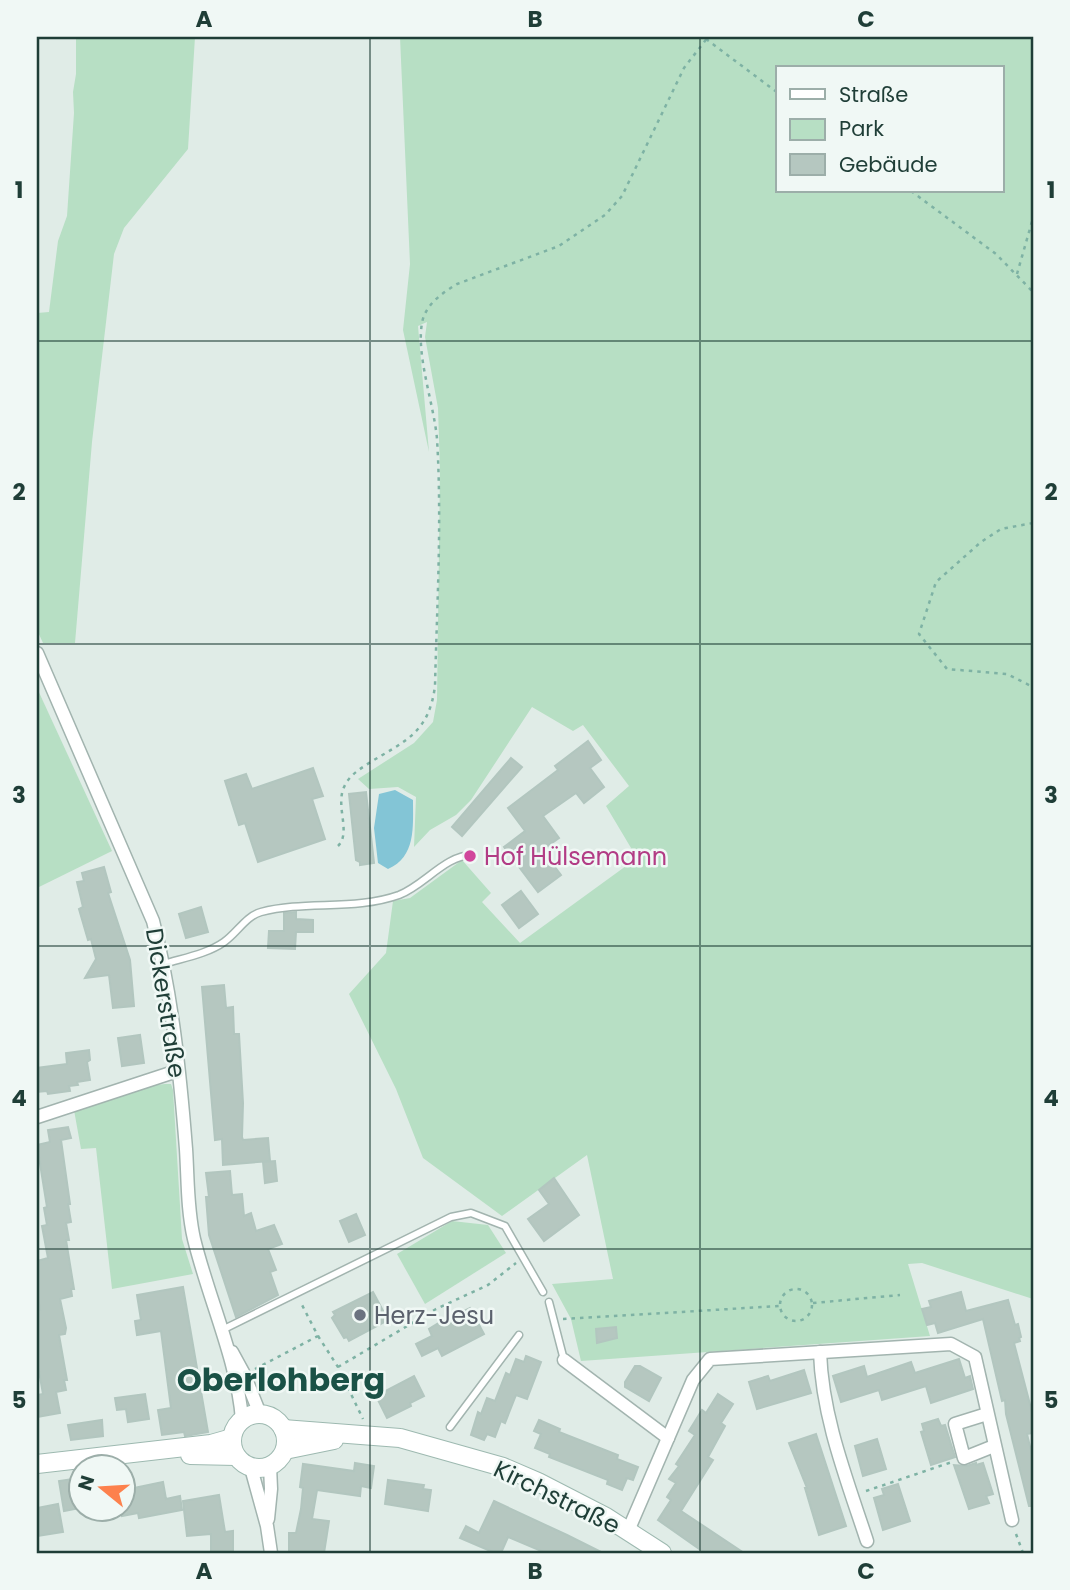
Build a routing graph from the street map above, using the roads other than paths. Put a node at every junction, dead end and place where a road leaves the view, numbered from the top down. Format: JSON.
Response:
{"nodes":[{"id":1,"x":37,"y":653,"type":"edge"},
{"id":2,"x":473,"y":855,"type":"dead end"},
{"id":3,"x":164,"y":964,"type":"junction"},
{"id":4,"x":177,"y":1071,"type":"junction"},
{"id":5,"x":37,"y":1117,"type":"edge"},
{"id":6,"x":542,"y":1292,"type":"dead end"},
{"id":7,"x":549,"y":1302,"type":"dead end"},
{"id":8,"x":220,"y":1331,"type":"junction"},
{"id":9,"x":519,"y":1335,"type":"dead end"},
{"id":10,"x":820,"y":1352,"type":"junction"},
{"id":11,"x":564,"y":1360,"type":"joint"},
{"id":12,"x":260,"y":1414,"type":"junction"},
{"id":13,"x":987,"y":1414,"type":"junction"},
{"id":14,"x":242,"y":1420,"type":"junction"},
{"id":15,"x":450,"y":1427,"type":"dead end"},
{"id":16,"x":283,"y":1429,"type":"junction"},
{"id":17,"x":368,"y":1436,"type":"junction"},
{"id":18,"x":668,"y":1438,"type":"junction"},
{"id":19,"x":995,"y":1446,"type":"junction"},
{"id":20,"x":234,"y":1447,"type":"junction"},
{"id":21,"x":285,"y":1450,"type":"junction"},
{"id":22,"x":37,"y":1464,"type":"edge"},
{"id":23,"x":270,"y":1466,"type":"junction"},
{"id":24,"x":251,"y":1468,"type":"junction"},
{"id":25,"x":1012,"y":1520,"type":"road end"},
{"id":26,"x":267,"y":1526,"type":"junction"},
{"id":27,"x":628,"y":1531,"type":"junction"},
{"id":28,"x":867,"y":1541,"type":"dead end"},
{"id":29,"x":271,"y":1553,"type":"edge"},
{"id":30,"x":662,"y":1553,"type":"edge"}],
"edges":[{"from":1,"to":3,"type":"street","name":"Dickerstraße"},
{"from":2,"to":3,"type":"lane"},
{"from":3,"to":4,"type":"street","name":"Dickerstraße"},
{"from":4,"to":5,"type":"street"},
{"from":4,"to":8,"type":"street","name":"Dickerstraße"},
{"from":6,"to":8,"type":"lane"},
{"from":7,"to":11,"type":"lane"},
{"from":8,"to":12,"type":"street","name":"Dickerstraße"},
{"from":8,"to":14,"type":"street","name":"Dickerstraße"},
{"from":9,"to":15,"type":"lane"},
{"from":10,"to":13,"type":"street"},
{"from":10,"to":18,"type":"street"},
{"from":10,"to":28,"type":"street"},
{"from":11,"to":18,"type":"street"},
{"from":12,"to":14,"type":"street"},
{"from":12,"to":16,"type":"street"},
{"from":13,"to":19,"type":"street"},
{"from":13,"to":19,"type":"street"},
{"from":14,"to":20,"type":"street"},
{"from":16,"to":17,"type":"street","name":"Kirchstraße"},
{"from":16,"to":21,"type":"street"},
{"from":17,"to":21,"type":"street","name":"Kirchstraße"},
{"from":17,"to":27,"type":"street","name":"Kirchstraße"},
{"from":18,"to":27,"type":"street"},
{"from":19,"to":25,"type":"street"},
{"from":20,"to":22,"type":"street"},
{"from":20,"to":24,"type":"street"},
{"from":21,"to":23,"type":"street"},
{"from":23,"to":24,"type":"street"},
{"from":23,"to":26,"type":"street"},
{"from":24,"to":26,"type":"street"},
{"from":26,"to":29,"type":"street"},
{"from":27,"to":30,"type":"street","name":"Kirchstraße"}]}
